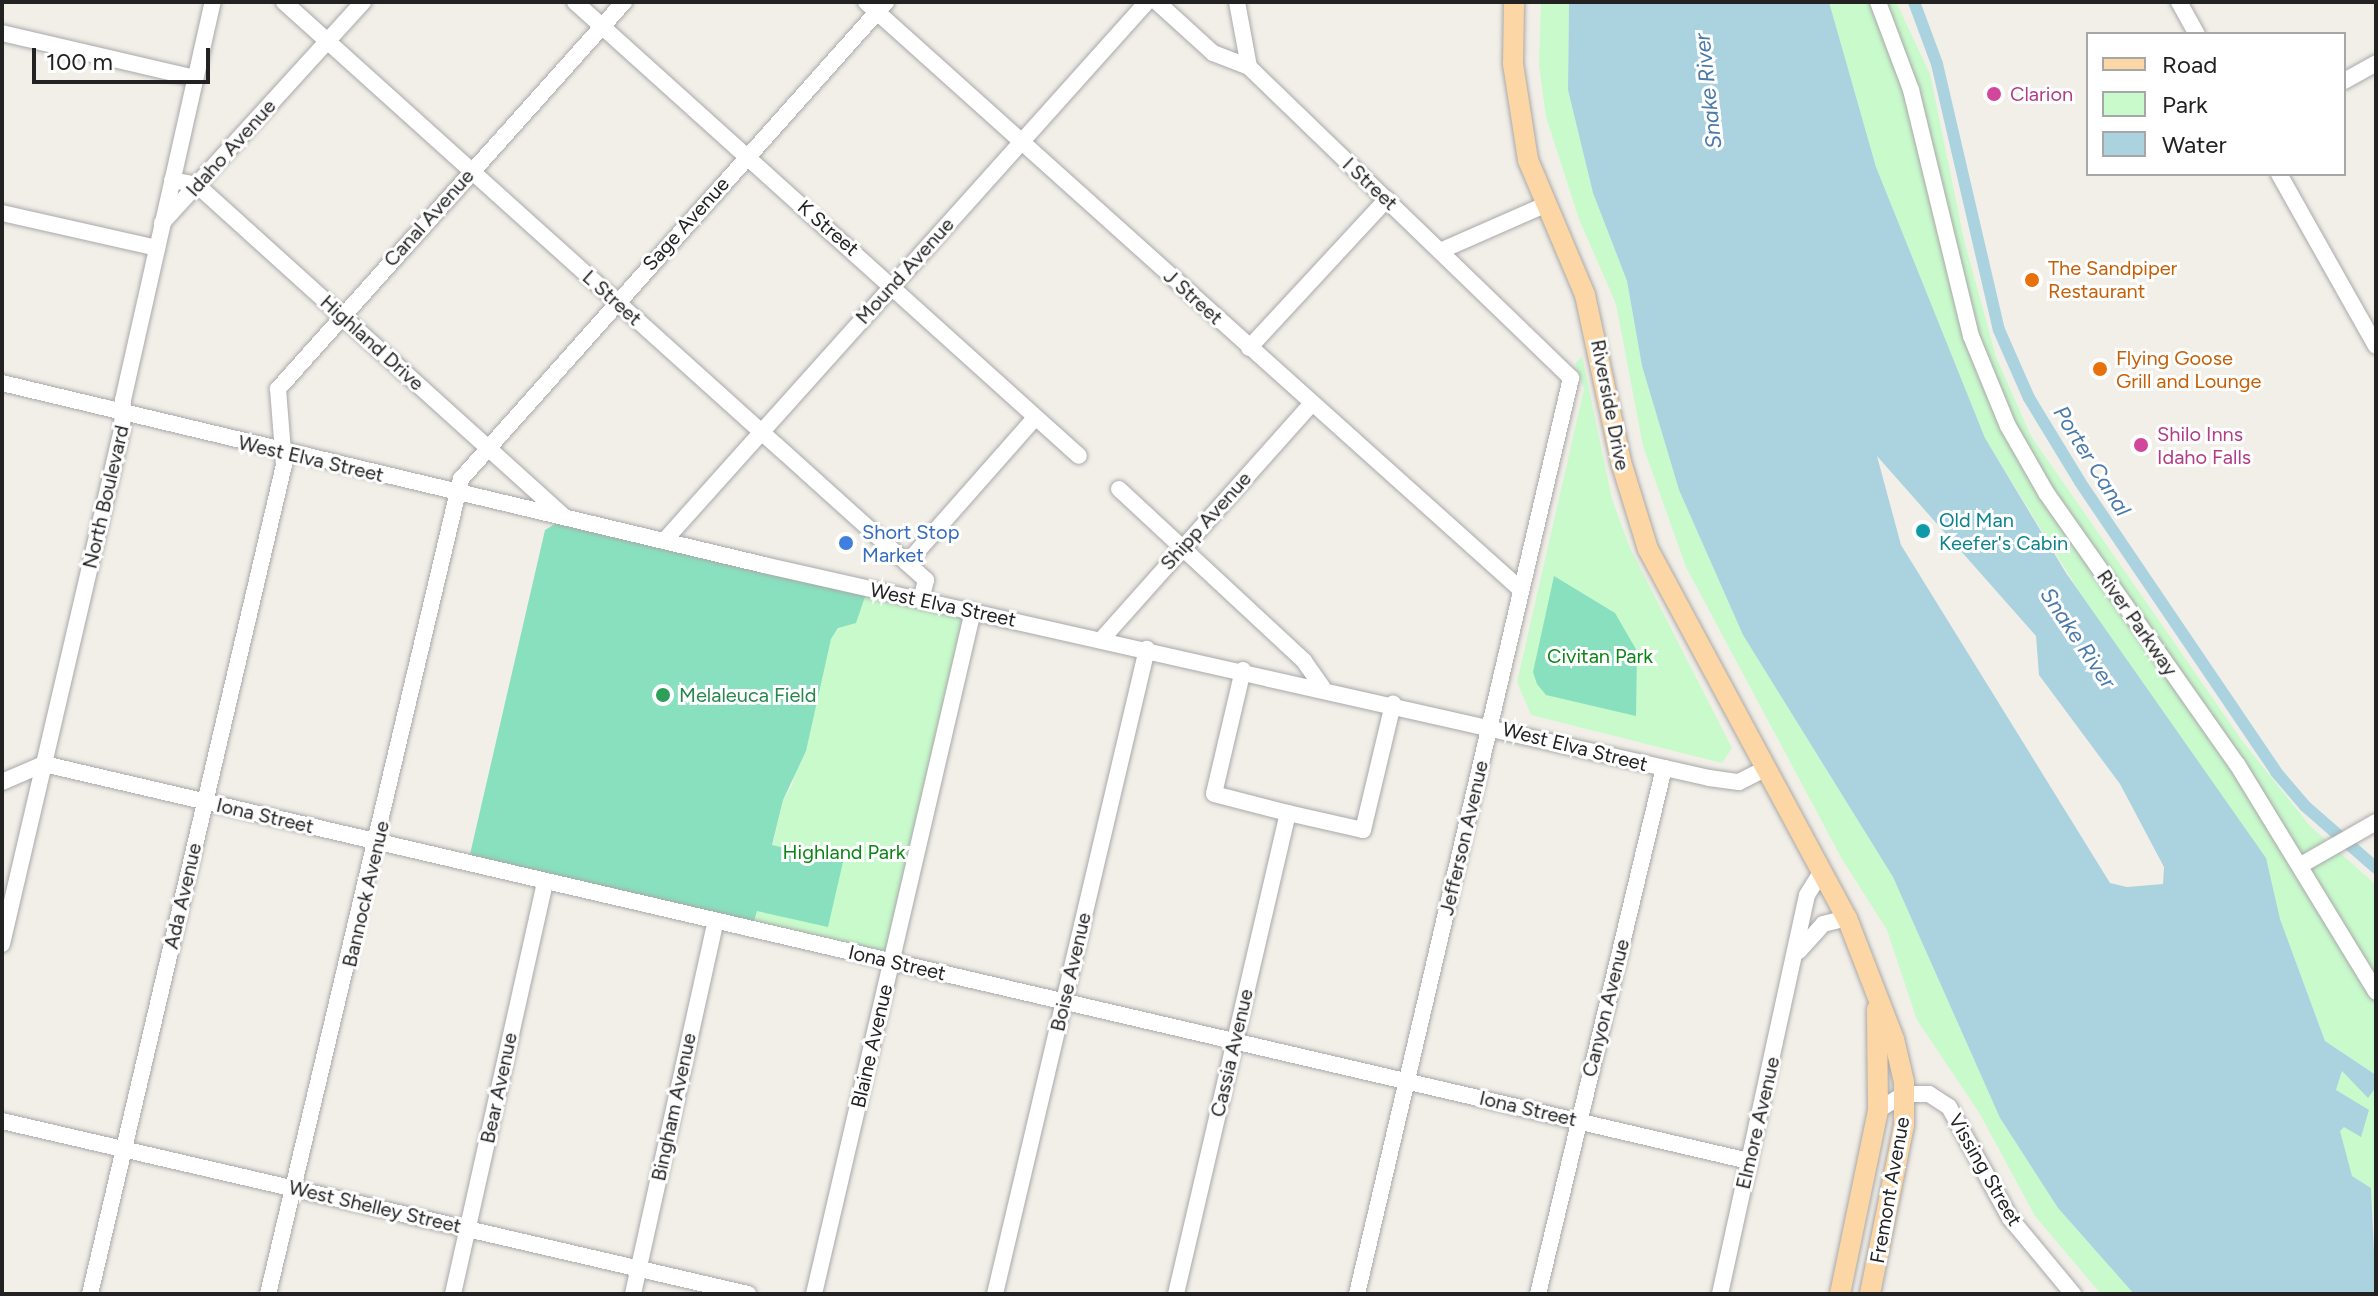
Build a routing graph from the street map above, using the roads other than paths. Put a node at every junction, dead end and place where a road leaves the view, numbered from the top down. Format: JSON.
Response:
{"nodes":[{"id":1,"x":213,"y":2,"type":"edge"},
{"id":2,"x":284,"y":2,"type":"edge"},
{"id":3,"x":363,"y":2,"type":"edge"},
{"id":4,"x":575,"y":2,"type":"edge"},
{"id":5,"x":624,"y":2,"type":"edge"},
{"id":6,"x":1147,"y":2,"type":"edge"},
{"id":7,"x":1157,"y":2,"type":"edge"},
{"id":8,"x":1237,"y":2,"type":"edge"},
{"id":9,"x":1514,"y":2,"type":"edge"},
{"id":10,"x":1878,"y":2,"type":"edge"},
{"id":11,"x":2179,"y":2,"type":"edge"},
{"id":12,"x":877,"y":5,"type":"edge"},
{"id":13,"x":602,"y":26,"type":"junction"},
{"id":14,"x":2196,"y":32,"type":"edge"},
{"id":15,"x":2,"y":33,"type":"edge"},
{"id":16,"x":328,"y":41,"type":"junction"},
{"id":17,"x":2376,"y":63,"type":"edge"},
{"id":18,"x":1249,"y":67,"type":"junction"},
{"id":19,"x":195,"y":78,"type":"junction"},
{"id":20,"x":2346,"y":80,"type":"edge"},
{"id":21,"x":1021,"y":140,"type":"junction"},
{"id":22,"x":747,"y":157,"type":"junction"},
{"id":23,"x":472,"y":171,"type":"junction"},
{"id":24,"x":2280,"y":176,"type":"edge"},
{"id":25,"x":172,"y":180,"type":"junction"},
{"id":26,"x":197,"y":185,"type":"junction"},
{"id":27,"x":1387,"y":199,"type":"junction"},
{"id":28,"x":1545,"y":205,"type":"junction"},
{"id":29,"x":2,"y":213,"type":"edge"},
{"id":30,"x":162,"y":223,"type":"junction"},
{"id":31,"x":157,"y":248,"type":"junction"},
{"id":32,"x":1440,"y":251,"type":"junction"},
{"id":33,"x":893,"y":286,"type":"junction"},
{"id":34,"x":616,"y":302,"type":"junction"},
{"id":35,"x":342,"y":316,"type":"junction"},
{"id":36,"x":2376,"y":346,"type":"edge"},
{"id":37,"x":1249,"y":348,"type":"junction"},
{"id":38,"x":1570,"y":382,"type":"joint"},
{"id":39,"x":2,"y":383,"type":"edge"},
{"id":40,"x":1312,"y":403,"type":"junction"},
{"id":41,"x":121,"y":408,"type":"junction"},
{"id":42,"x":1035,"y":418,"type":"junction"},
{"id":43,"x":760,"y":432,"type":"junction"},
{"id":44,"x":487,"y":447,"type":"junction"},
{"id":45,"x":281,"y":452,"type":"junction"},
{"id":46,"x":1079,"y":456,"type":"dead end"},
{"id":47,"x":1119,"y":489,"type":"dead end"},
{"id":48,"x":458,"y":493,"type":"junction"},
{"id":49,"x":565,"y":518,"type":"junction"},
{"id":50,"x":664,"y":541,"type":"junction"},
{"id":51,"x":1182,"y":547,"type":"junction"},
{"id":52,"x":907,"y":563,"type":"junction"},
{"id":53,"x":1521,"y":590,"type":"junction"},
{"id":54,"x":921,"y":600,"type":"junction"},
{"id":55,"x":973,"y":611,"type":"junction"},
{"id":56,"x":1101,"y":640,"type":"junction"},
{"id":57,"x":1147,"y":649,"type":"junction"},
{"id":58,"x":1243,"y":670,"type":"junction"},
{"id":59,"x":1322,"y":687,"type":"junction"},
{"id":60,"x":1393,"y":704,"type":"junction"},
{"id":61,"x":1492,"y":727,"type":"junction"},
{"id":62,"x":44,"y":764,"type":"junction"},
{"id":63,"x":1664,"y":768,"type":"junction"},
{"id":64,"x":1770,"y":778,"type":"junction"},
{"id":65,"x":2,"y":782,"type":"edge"},
{"id":66,"x":205,"y":802,"type":"junction"},
{"id":67,"x":1288,"y":813,"type":"junction"},
{"id":68,"x":2376,"y":822,"type":"edge"},
{"id":69,"x":378,"y":842,"type":"junction"},
{"id":70,"x":2301,"y":865,"type":"junction"},
{"id":71,"x":1820,"y":874,"type":"junction"},
{"id":72,"x":545,"y":881,"type":"junction"},
{"id":73,"x":1847,"y":918,"type":"junction"},
{"id":74,"x":716,"y":921,"type":"junction"},
{"id":75,"x":2,"y":944,"type":"edge"},
{"id":76,"x":1798,"y":952,"type":"junction"},
{"id":77,"x":892,"y":962,"type":"junction"},
{"id":78,"x":2376,"y":992,"type":"edge"},
{"id":79,"x":1877,"y":993,"type":"junction"},
{"id":80,"x":1064,"y":1001,"type":"junction"},
{"id":81,"x":1234,"y":1041,"type":"junction"},
{"id":82,"x":1408,"y":1081,"type":"junction"},
{"id":83,"x":1905,"y":1094,"type":"junction"},
{"id":84,"x":1878,"y":1110,"type":"junction"},
{"id":85,"x":2,"y":1121,"type":"edge"},
{"id":86,"x":1579,"y":1121,"type":"junction"},
{"id":87,"x":124,"y":1149,"type":"junction"},
{"id":88,"x":1749,"y":1161,"type":"junction"},
{"id":89,"x":295,"y":1189,"type":"junction"},
{"id":90,"x":468,"y":1228,"type":"junction"},
{"id":91,"x":639,"y":1268,"type":"junction"},
{"id":92,"x":90,"y":1294,"type":"edge"},
{"id":93,"x":268,"y":1294,"type":"edge"},
{"id":94,"x":453,"y":1294,"type":"edge"},
{"id":95,"x":633,"y":1294,"type":"edge"},
{"id":96,"x":748,"y":1294,"type":"edge"},
{"id":97,"x":814,"y":1294,"type":"edge"},
{"id":98,"x":995,"y":1294,"type":"edge"},
{"id":99,"x":1176,"y":1294,"type":"edge"},
{"id":100,"x":1357,"y":1294,"type":"edge"},
{"id":101,"x":1538,"y":1294,"type":"edge"},
{"id":102,"x":1720,"y":1294,"type":"edge"},
{"id":103,"x":1840,"y":1294,"type":"edge"},
{"id":104,"x":1870,"y":1294,"type":"edge"},
{"id":105,"x":2073,"y":1294,"type":"edge"}],
"edges":[{"from":1,"to":19,"type":"street","name":"North Boulevard"},
{"from":2,"to":16,"type":"street","name":"L Street"},
{"from":3,"to":16,"type":"street","name":"Idaho Avenue"},
{"from":4,"to":13,"type":"street","name":"K Street"},
{"from":5,"to":13,"type":"street","name":"Canal Avenue"},
{"from":6,"to":21,"type":"street","name":"Mound Avenue"},
{"from":7,"to":18,"type":"street","name":"I Street"},
{"from":8,"to":18,"type":"street"},
{"from":9,"to":28,"type":"main road","name":"Riverside Drive"},
{"from":10,"to":70,"type":"street","name":"River Parkway"},
{"from":11,"to":14,"type":"street"},
{"from":12,"to":21,"type":"street","name":"J Street"},
{"from":12,"to":22,"type":"street","name":"Sage Avenue"},
{"from":13,"to":22,"type":"street","name":"K Street"},
{"from":13,"to":23,"type":"street","name":"Canal Avenue"},
{"from":15,"to":19,"type":"street"},
{"from":16,"to":23,"type":"street","name":"L Street"},
{"from":16,"to":26,"type":"street","name":"Idaho Avenue"},
{"from":17,"to":20,"type":"street"},
{"from":18,"to":27,"type":"street","name":"I Street"},
{"from":19,"to":25,"type":"street","name":"North Boulevard"},
{"from":21,"to":33,"type":"street","name":"Mound Avenue"},
{"from":21,"to":37,"type":"street","name":"J Street"},
{"from":22,"to":33,"type":"street","name":"K Street"},
{"from":22,"to":34,"type":"street","name":"Sage Avenue"},
{"from":23,"to":34,"type":"street","name":"L Street"},
{"from":23,"to":35,"type":"street","name":"Canal Avenue"},
{"from":24,"to":36,"type":"street"},
{"from":25,"to":26,"type":"street"},
{"from":25,"to":30,"type":"street","name":"North Boulevard"},
{"from":26,"to":30,"type":"street","name":"Idaho Avenue"},
{"from":26,"to":35,"type":"street","name":"Highland Drive"},
{"from":27,"to":32,"type":"street","name":"I Street"},
{"from":27,"to":37,"type":"street"},
{"from":28,"to":32,"type":"street"},
{"from":28,"to":64,"type":"main road","name":"Riverside Drive"},
{"from":29,"to":31,"type":"street"},
{"from":30,"to":31,"type":"street","name":"North Boulevard"},
{"from":31,"to":41,"type":"street","name":"North Boulevard"},
{"from":32,"to":38,"type":"street","name":"I Street"},
{"from":33,"to":42,"type":"street","name":"K Street"},
{"from":33,"to":43,"type":"street","name":"Mound Avenue"},
{"from":34,"to":43,"type":"street","name":"L Street"},
{"from":34,"to":44,"type":"street","name":"Sage Avenue"},
{"from":35,"to":44,"type":"street","name":"Highland Drive"},
{"from":35,"to":45,"type":"street","name":"Canal Avenue"},
{"from":37,"to":40,"type":"street","name":"J Street"},
{"from":38,"to":53,"type":"street","name":"Jefferson Avenue"},
{"from":39,"to":41,"type":"street","name":"West Elva Street"},
{"from":40,"to":51,"type":"street","name":"Shipp Avenue"},
{"from":40,"to":53,"type":"street","name":"J Street"},
{"from":41,"to":45,"type":"street","name":"West Elva Street"},
{"from":41,"to":62,"type":"street","name":"North Boulevard"},
{"from":42,"to":46,"type":"street","name":"K Street"},
{"from":42,"to":52,"type":"street"},
{"from":43,"to":50,"type":"street","name":"Mound Avenue"},
{"from":43,"to":52,"type":"street","name":"L Street"},
{"from":44,"to":48,"type":"street","name":"Bannock Avenue"},
{"from":44,"to":49,"type":"street","name":"Highland Drive"},
{"from":45,"to":48,"type":"street","name":"West Elva Street"},
{"from":45,"to":66,"type":"street","name":"Ada Avenue"},
{"from":47,"to":51,"type":"street"},
{"from":48,"to":49,"type":"street","name":"West Elva Street"},
{"from":48,"to":69,"type":"street","name":"Bannock Avenue"},
{"from":49,"to":50,"type":"street","name":"West Elva Street"},
{"from":50,"to":54,"type":"street","name":"West Elva Street"},
{"from":51,"to":56,"type":"street","name":"Shipp Avenue"},
{"from":51,"to":59,"type":"street"},
{"from":52,"to":54,"type":"street","name":"L Street"},
{"from":53,"to":61,"type":"street","name":"Jefferson Avenue"},
{"from":54,"to":55,"type":"street","name":"West Elva Street"},
{"from":55,"to":56,"type":"street","name":"West Elva Street"},
{"from":55,"to":77,"type":"street","name":"Blaine Avenue"},
{"from":56,"to":57,"type":"street","name":"West Elva Street"},
{"from":57,"to":58,"type":"street","name":"West Elva Street"},
{"from":57,"to":80,"type":"street","name":"Boise Avenue"},
{"from":58,"to":59,"type":"street","name":"West Elva Street"},
{"from":58,"to":67,"type":"street"},
{"from":59,"to":60,"type":"street","name":"West Elva Street"},
{"from":60,"to":61,"type":"street","name":"West Elva Street"},
{"from":60,"to":67,"type":"street"},
{"from":61,"to":63,"type":"street","name":"West Elva Street"},
{"from":61,"to":82,"type":"street","name":"Jefferson Avenue"},
{"from":62,"to":65,"type":"street"},
{"from":62,"to":66,"type":"street","name":"Iona Street"},
{"from":62,"to":75,"type":"street","name":"North Boulevard"},
{"from":63,"to":64,"type":"street","name":"West Elva Street"},
{"from":63,"to":86,"type":"street","name":"Canyon Avenue"},
{"from":64,"to":71,"type":"main road","name":"Fremont Avenue"},
{"from":66,"to":69,"type":"street","name":"Iona Street"},
{"from":66,"to":87,"type":"street","name":"Ada Avenue"},
{"from":67,"to":81,"type":"street","name":"Cassia Avenue"},
{"from":68,"to":70,"type":"street"},
{"from":69,"to":72,"type":"street","name":"Iona Street"},
{"from":69,"to":89,"type":"street","name":"Bannock Avenue"},
{"from":70,"to":78,"type":"street","name":"River Parkway"},
{"from":71,"to":73,"type":"main road","name":"Fremont Avenue"},
{"from":71,"to":76,"type":"street","name":"Elmore Avenue"},
{"from":72,"to":74,"type":"street","name":"Iona Street"},
{"from":72,"to":90,"type":"street","name":"Bear Avenue"},
{"from":73,"to":76,"type":"street"},
{"from":73,"to":79,"type":"main road","name":"Fremont Avenue"},
{"from":74,"to":77,"type":"street","name":"Iona Street"},
{"from":74,"to":91,"type":"street","name":"Bingham Avenue"},
{"from":76,"to":88,"type":"street","name":"Elmore Avenue"},
{"from":77,"to":80,"type":"street","name":"Iona Street"},
{"from":77,"to":97,"type":"street","name":"Blaine Avenue"},
{"from":79,"to":83,"type":"main road","name":"Fremont Avenue"},
{"from":79,"to":84,"type":"main road","name":"Fremont Avenue"},
{"from":80,"to":81,"type":"street","name":"Iona Street"},
{"from":80,"to":98,"type":"street","name":"Boise Avenue"},
{"from":81,"to":82,"type":"street","name":"Iona Street"},
{"from":81,"to":99,"type":"street","name":"Cassia Avenue"},
{"from":82,"to":86,"type":"street","name":"Iona Street"},
{"from":82,"to":100,"type":"street","name":"Jefferson Avenue"},
{"from":83,"to":84,"type":"street"},
{"from":83,"to":104,"type":"main road","name":"Fremont Avenue"},
{"from":83,"to":105,"type":"street","name":"Vissing Street"},
{"from":84,"to":103,"type":"main road","name":"Fremont Avenue"},
{"from":85,"to":87,"type":"street","name":"West Shelley Street"},
{"from":86,"to":88,"type":"street","name":"Iona Street"},
{"from":86,"to":101,"type":"street","name":"Canyon Avenue"},
{"from":87,"to":89,"type":"street","name":"West Shelley Street"},
{"from":87,"to":92,"type":"street","name":"Ada Avenue"},
{"from":88,"to":102,"type":"street","name":"Elmore Avenue"},
{"from":89,"to":90,"type":"street","name":"West Shelley Street"},
{"from":89,"to":93,"type":"street","name":"Bannock Avenue"},
{"from":90,"to":91,"type":"street","name":"West Shelley Street"},
{"from":90,"to":94,"type":"street","name":"Bear Avenue"},
{"from":91,"to":95,"type":"street","name":"Bingham Avenue"},
{"from":91,"to":96,"type":"street","name":"West Shelley Street"}]}
